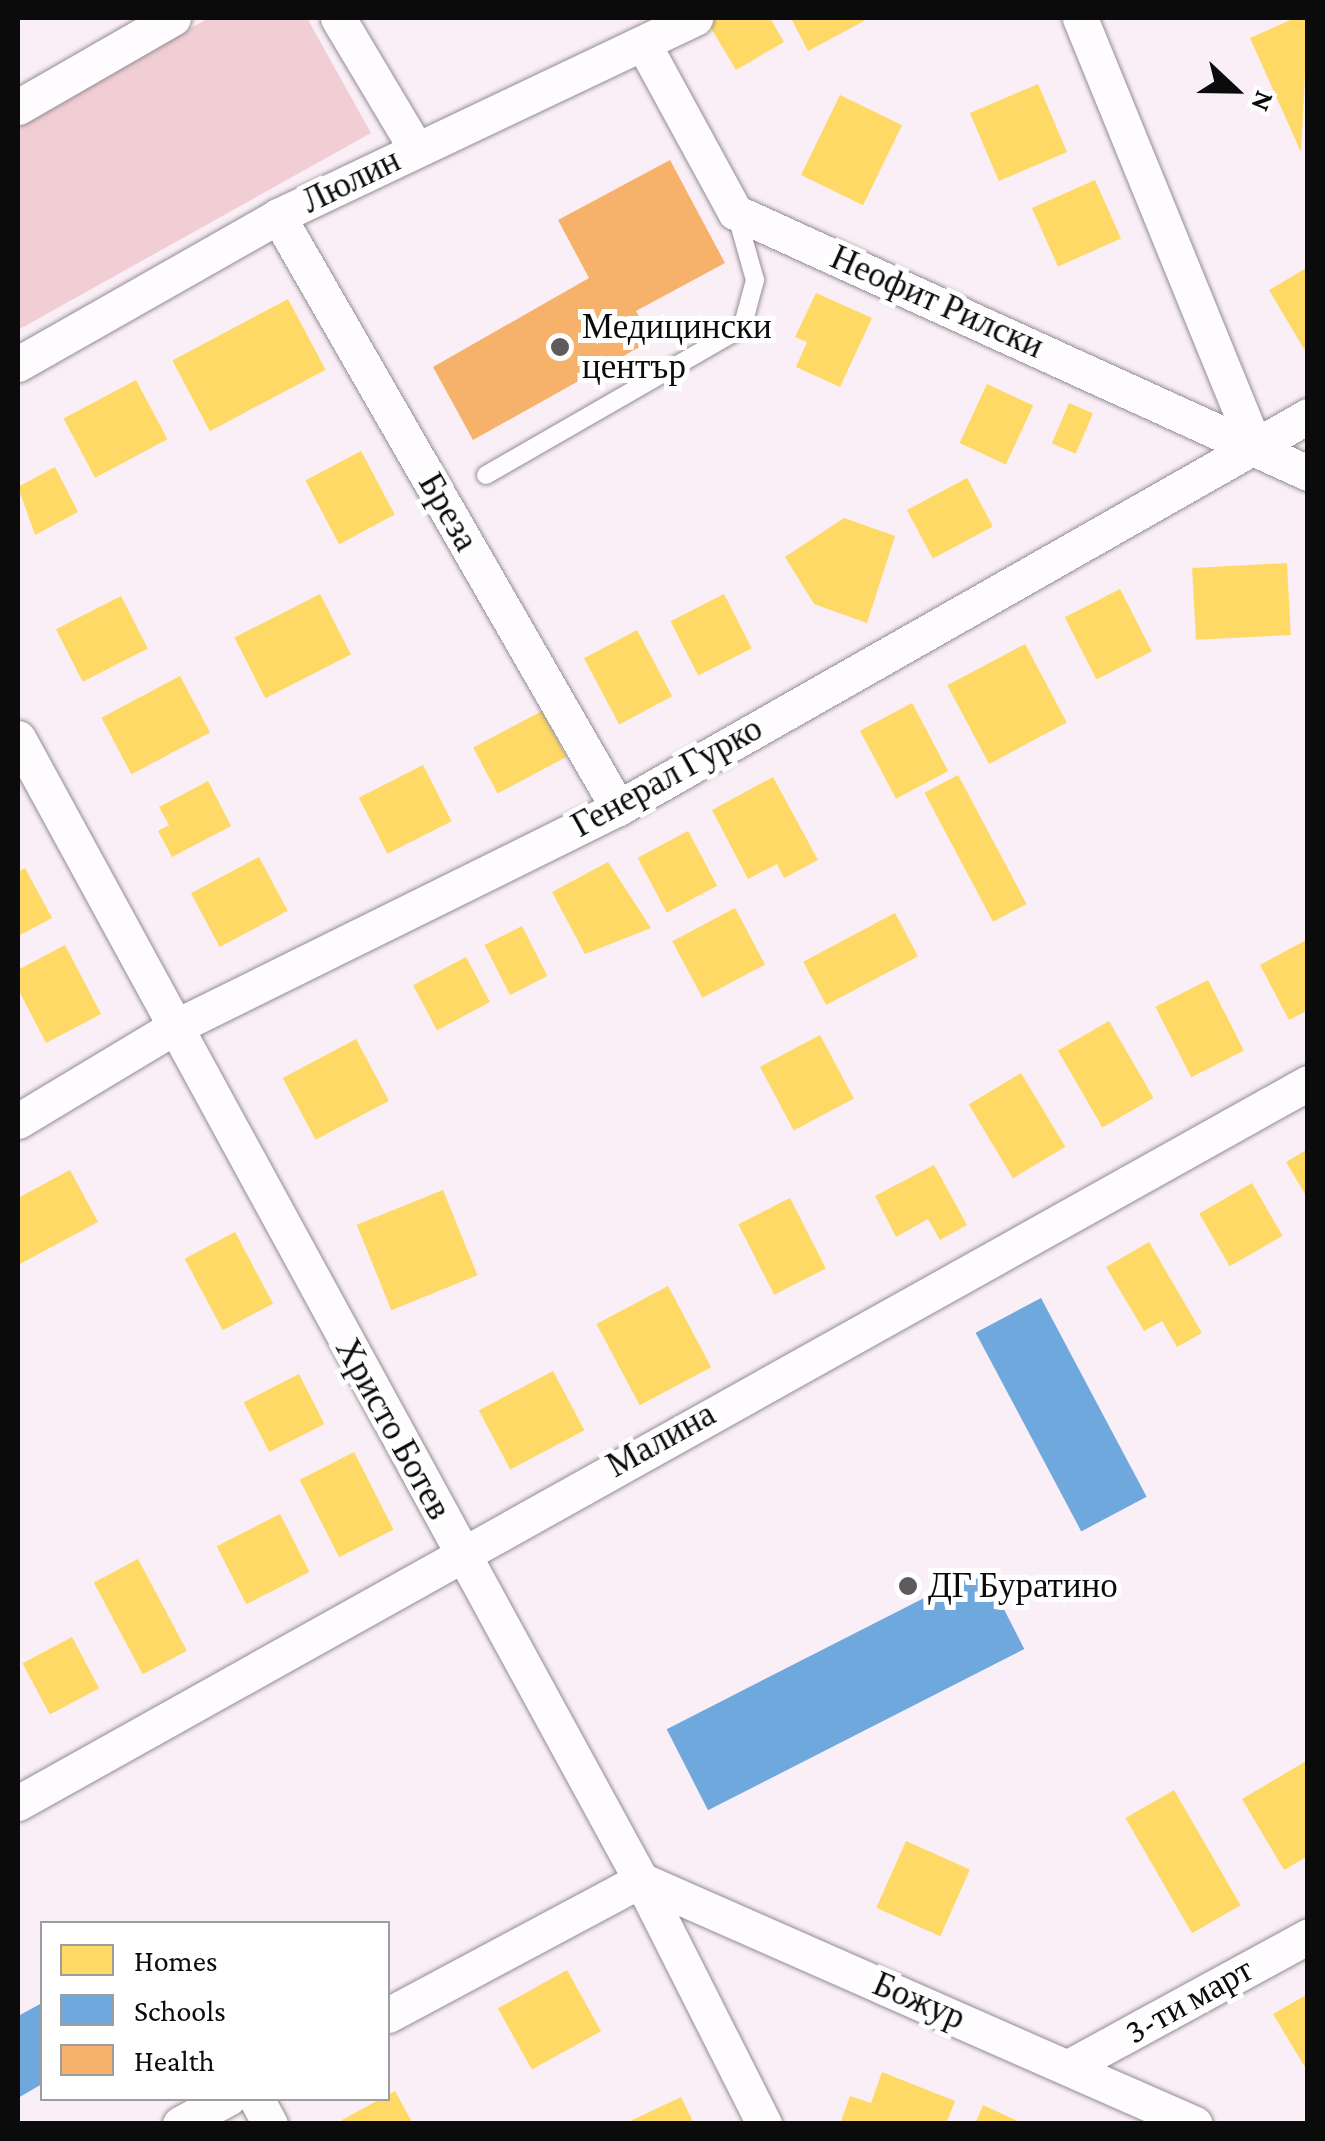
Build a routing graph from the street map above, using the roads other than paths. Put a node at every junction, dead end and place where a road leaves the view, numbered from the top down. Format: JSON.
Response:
{"nodes":[{"id":1,"x":174,"y":18,"type":"edge"},
{"id":2,"x":338,"y":18,"type":"edge"},
{"id":3,"x":695,"y":18,"type":"edge"},
{"id":4,"x":1080,"y":18,"type":"edge"},
{"id":5,"x":645,"y":47,"type":"junction"},
{"id":6,"x":18,"y":107,"type":"edge"},
{"id":7,"x":416,"y":149,"type":"junction"},
{"id":8,"x":735,"y":212,"type":"junction"},
{"id":9,"x":278,"y":216,"type":"junction"},
{"id":10,"x":18,"y":364,"type":"edge"},
{"id":11,"x":1308,"y":416,"type":"edge"},
{"id":12,"x":1254,"y":444,"type":"junction"},
{"id":13,"x":1308,"y":473,"type":"edge"},
{"id":14,"x":486,"y":475,"type":"dead end"},
{"id":15,"x":18,"y":738,"type":"edge"},
{"id":16,"x":618,"y":808,"type":"junction"},
{"id":17,"x":171,"y":1029,"type":"junction"},
{"id":18,"x":1308,"y":1082,"type":"edge"},
{"id":19,"x":18,"y":1121,"type":"edge"},
{"id":20,"x":460,"y":1551,"type":"junction"},
{"id":21,"x":18,"y":1804,"type":"edge"},
{"id":22,"x":642,"y":1880,"type":"junction"},
{"id":23,"x":1308,"y":1936,"type":"edge"},
{"id":24,"x":390,"y":2013,"type":"edge"},
{"id":25,"x":1070,"y":2066,"type":"junction"},
{"id":26,"x":222,"y":2101,"type":"edge"},
{"id":27,"x":258,"y":2101,"type":"edge"},
{"id":28,"x":180,"y":2124,"type":"edge"},
{"id":29,"x":270,"y":2124,"type":"edge"},
{"id":30,"x":764,"y":2124,"type":"edge"},
{"id":31,"x":1196,"y":2124,"type":"edge"}],
"edges":[{"from":1,"to":6,"type":"street"},
{"from":2,"to":7,"type":"street"},
{"from":3,"to":5,"type":"street","name":"Люлин"},
{"from":4,"to":12,"type":"street"},
{"from":5,"to":7,"type":"street","name":"Люлин"},
{"from":5,"to":8,"type":"street"},
{"from":7,"to":9,"type":"street","name":"Люлин"},
{"from":8,"to":12,"type":"street","name":"Неофит Рилски"},
{"from":8,"to":14,"type":"lane"},
{"from":9,"to":10,"type":"street","name":"Люлин"},
{"from":9,"to":16,"type":"street","name":"Бреза"},
{"from":11,"to":12,"type":"street","name":"Генерал Гурко"},
{"from":12,"to":13,"type":"street","name":"Неофит Рилски"},
{"from":12,"to":16,"type":"street","name":"Генерал Гурко"},
{"from":15,"to":17,"type":"street","name":"Христо Ботев"},
{"from":16,"to":17,"type":"street","name":"Генерал Гурко"},
{"from":17,"to":19,"type":"street","name":"Генерал Гурко"},
{"from":17,"to":20,"type":"street","name":"Христо Ботев"},
{"from":18,"to":20,"type":"street","name":"Малина"},
{"from":20,"to":21,"type":"street","name":"Малина"},
{"from":20,"to":22,"type":"street","name":"Христо Ботев"},
{"from":22,"to":24,"type":"street"},
{"from":22,"to":25,"type":"street","name":"Божур"},
{"from":22,"to":30,"type":"street","name":"Христо Ботев"},
{"from":23,"to":25,"type":"street","name":"3-ти март"},
{"from":25,"to":31,"type":"street","name":"Божур"},
{"from":26,"to":28,"type":"street"},
{"from":27,"to":29,"type":"street"}]}
